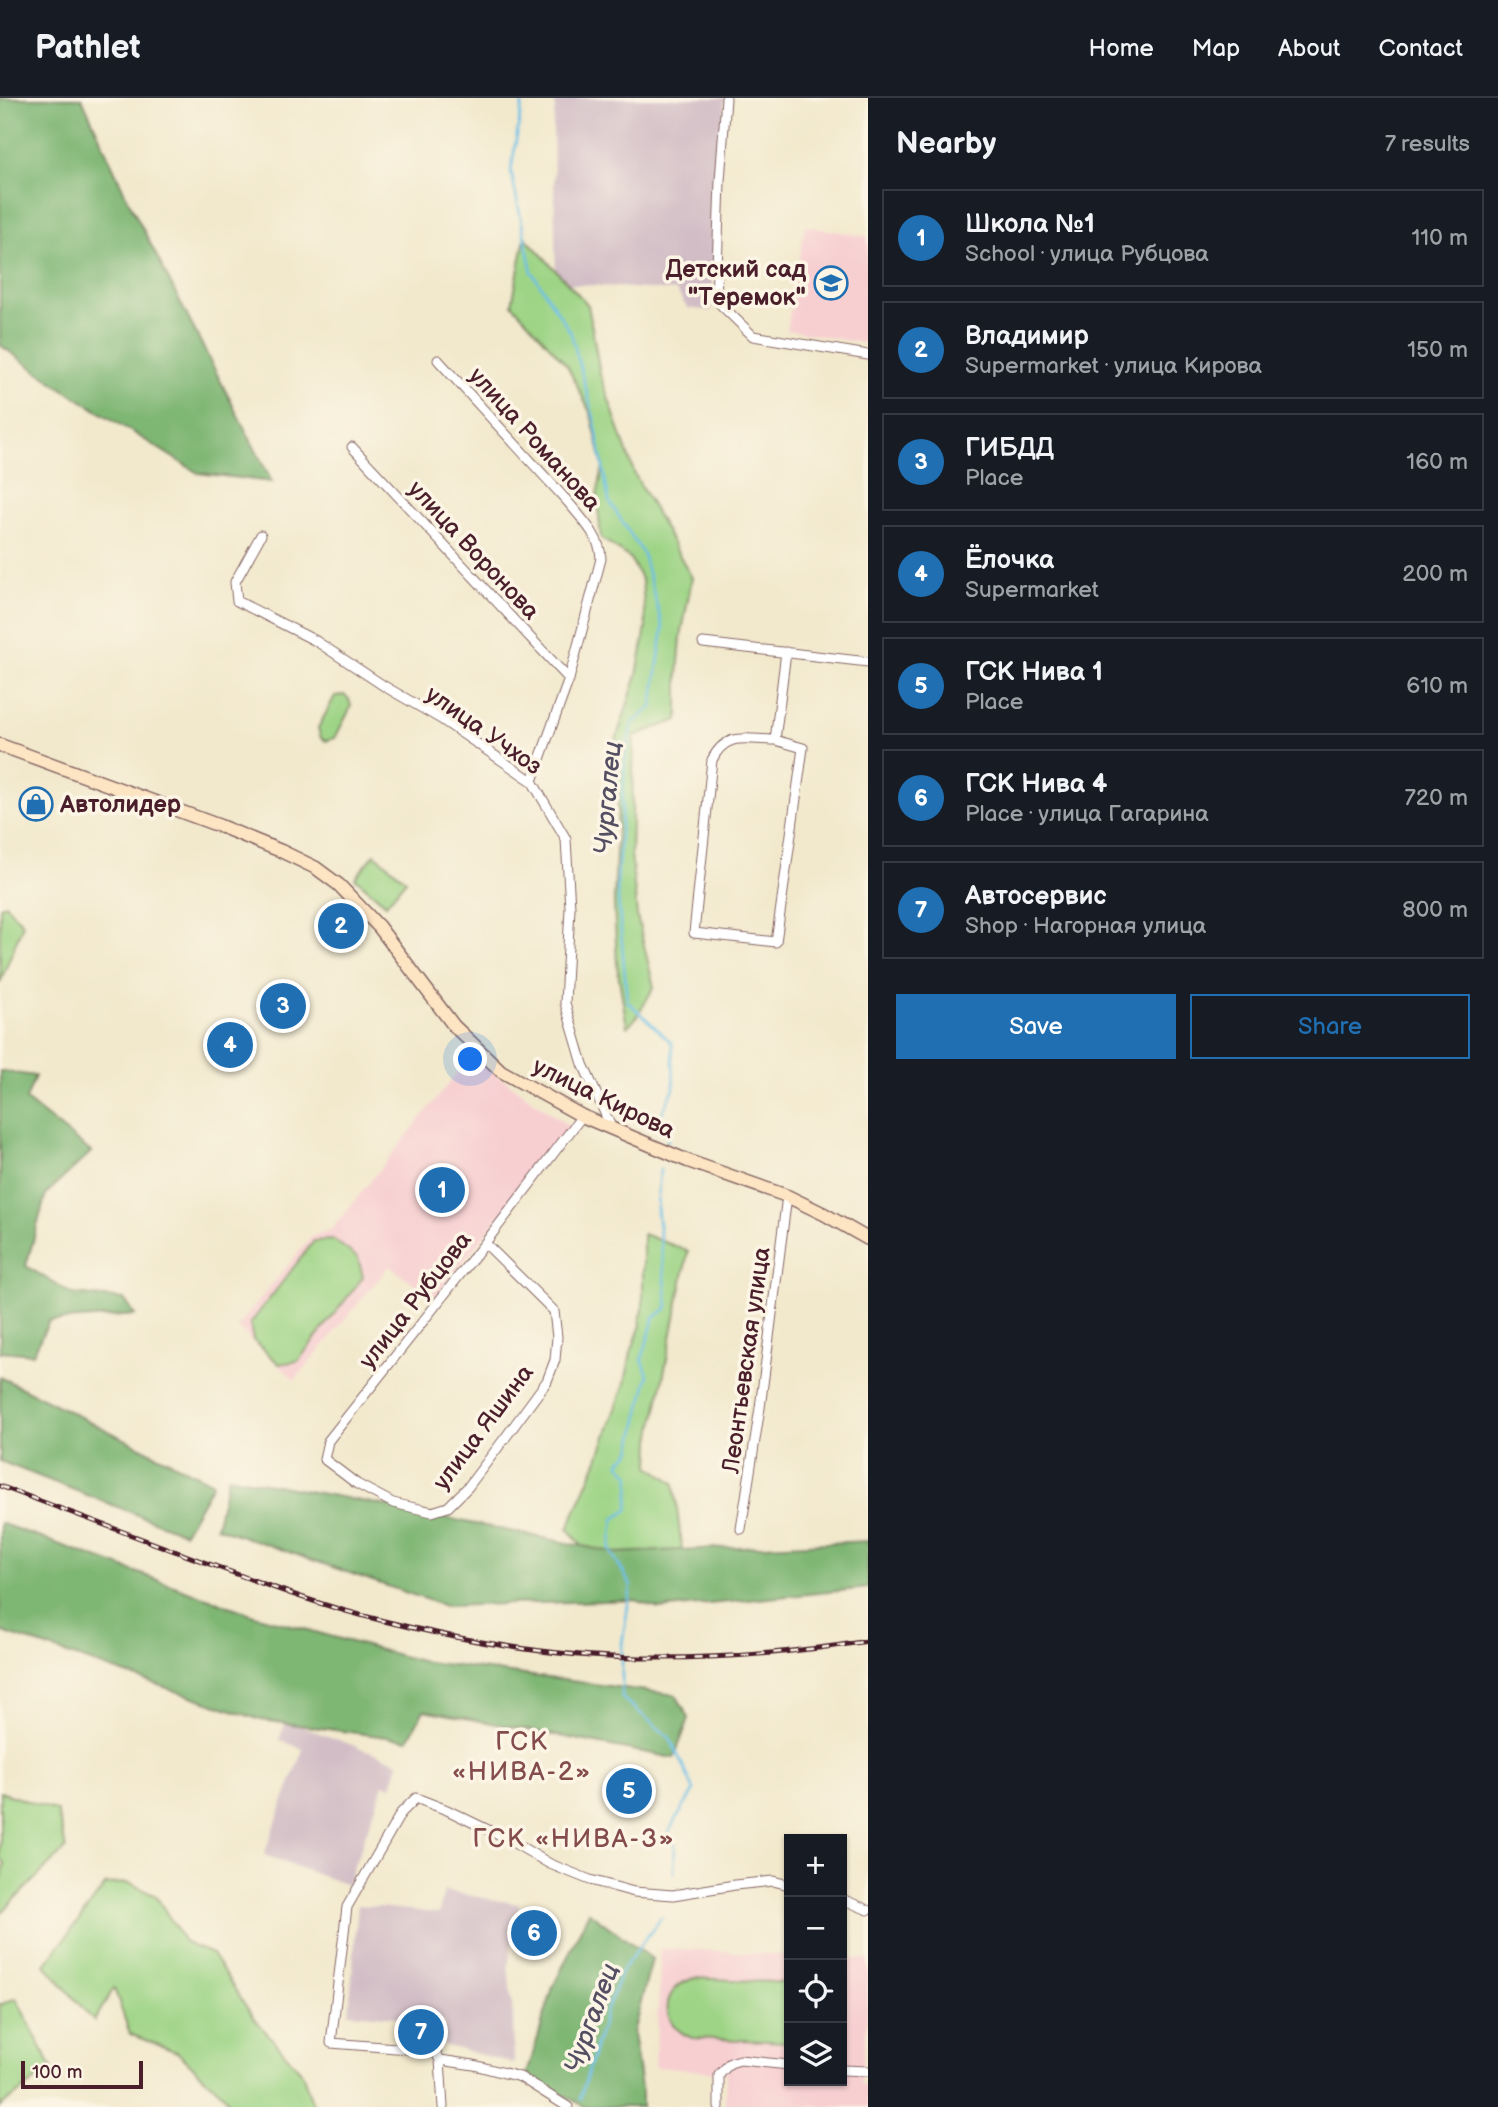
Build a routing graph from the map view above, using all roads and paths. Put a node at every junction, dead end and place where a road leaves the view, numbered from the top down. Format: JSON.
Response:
{"nodes":[{"id":1,"x":726,"y":98,"type":"edge"},
{"id":2,"x":868,"y":355,"type":"edge"},
{"id":3,"x":438,"y":360,"type":"dead end"},
{"id":4,"x":352,"y":447,"type":"dead end"},
{"id":5,"x":261,"y":536,"type":"dead end"},
{"id":6,"x":703,"y":643,"type":"dead end"},
{"id":7,"x":786,"y":652,"type":"junction"},
{"id":8,"x":868,"y":662,"type":"edge"},
{"id":9,"x":569,"y":678,"type":"junction"},
{"id":10,"x":775,"y":740,"type":"junction"},
{"id":11,"x":0,"y":746,"type":"edge"},
{"id":12,"x":532,"y":781,"type":"junction"},
{"id":13,"x":582,"y":1116,"type":"junction"},
{"id":14,"x":612,"y":1129,"type":"junction"},
{"id":15,"x":788,"y":1196,"type":"junction"},
{"id":16,"x":868,"y":1239,"type":"edge"},
{"id":17,"x":485,"y":1243,"type":"junction"},
{"id":18,"x":328,"y":1441,"type":"joint"},
{"id":19,"x":741,"y":1529,"type":"dead end"},
{"id":20,"x":784,"y":1884,"type":"edge"},
{"id":21,"x":847,"y":1901,"type":"edge"},
{"id":22,"x":868,"y":1910,"type":"edge"},
{"id":23,"x":440,"y":2060,"type":"junction"},
{"id":24,"x":784,"y":2064,"type":"edge"},
{"id":25,"x":847,"y":2070,"type":"edge"},
{"id":26,"x":868,"y":2071,"type":"edge"},
{"id":27,"x":443,"y":2107,"type":"edge"},
{"id":28,"x":568,"y":2107,"type":"edge"},
{"id":29,"x":719,"y":2107,"type":"edge"}],
"edges":[{"from":1,"to":2,"type":"street"},
{"from":3,"to":9,"type":"street","name":"улица Романова"},
{"from":4,"to":9,"type":"street","name":"улица Воронова"},
{"from":5,"to":12,"type":"street","name":"улица Учхоз"},
{"from":6,"to":7,"type":"street"},
{"from":7,"to":8,"type":"street"},
{"from":7,"to":10,"type":"street"},
{"from":9,"to":12,"type":"street"},
{"from":10,"to":10,"type":"street"},
{"from":11,"to":13,"type":"main road","name":"улица Кирова"},
{"from":12,"to":14,"type":"street","name":"улица Учхоз"},
{"from":13,"to":14,"type":"main road","name":"улица Кирова"},
{"from":13,"to":17,"type":"street","name":"улица Рубцова"},
{"from":14,"to":15,"type":"main road","name":"улица Кирова"},
{"from":15,"to":16,"type":"main road","name":"улица Кирова"},
{"from":15,"to":19,"type":"street","name":"Леонтьевская улица"},
{"from":17,"to":18,"type":"street","name":"улица Рубцова"},
{"from":17,"to":18,"type":"street","name":"улица Яшина"},
{"from":20,"to":23,"type":"street"},
{"from":21,"to":22,"type":"street"},
{"from":23,"to":27,"type":"street"},
{"from":23,"to":28,"type":"street"},
{"from":24,"to":29,"type":"street"},
{"from":25,"to":26,"type":"street"}]}
